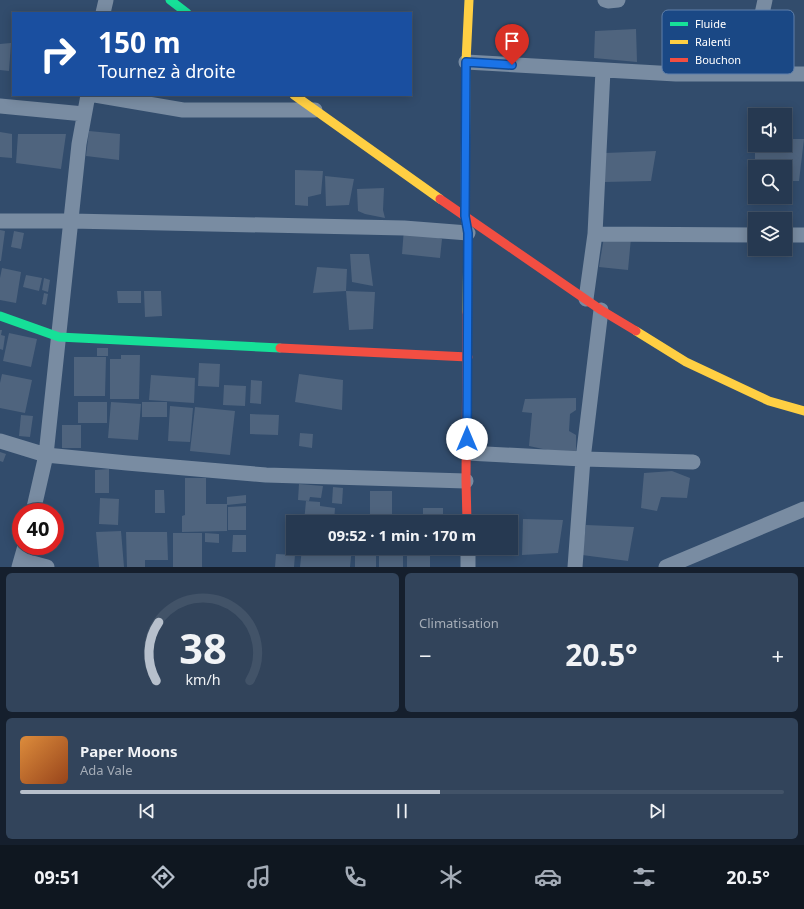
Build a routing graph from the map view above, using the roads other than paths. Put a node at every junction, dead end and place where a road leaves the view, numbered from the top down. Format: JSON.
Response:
{"nodes":[{"id":1,"x":106,"y":0,"type":"edge"},
{"id":2,"x":170,"y":0,"type":"edge"},
{"id":3,"x":469,"y":0,"type":"edge"},
{"id":4,"x":605,"y":0,"type":"edge"},
{"id":5,"x":618,"y":0,"type":"edge"},
{"id":6,"x":765,"y":0,"type":"edge"},
{"id":7,"x":763,"y":10,"type":"edge"},
{"id":8,"x":103,"y":12,"type":"edge"},
{"id":9,"x":186,"y":12,"type":"edge"},
{"id":10,"x":466,"y":62,"type":"junction"},
{"id":11,"x":603,"y":70,"type":"junction"},
{"id":12,"x":662,"y":73,"type":"edge"},
{"id":13,"x":676,"y":74,"type":"edge"},
{"id":14,"x":749,"y":74,"type":"edge"},
{"id":15,"x":88,"y":96,"type":"edge"},
{"id":16,"x":101,"y":96,"type":"edge"},
{"id":17,"x":295,"y":96,"type":"edge"},
{"id":18,"x":0,"y":106,"type":"edge"},
{"id":19,"x":314,"y":110,"type":"junction"},
{"id":20,"x":84,"y":114,"type":"junction"},
{"id":21,"x":465,"y":216,"type":"junction"},
{"id":22,"x":0,"y":221,"type":"edge"},
{"id":23,"x":71,"y":221,"type":"junction"},
{"id":24,"x":468,"y":233,"type":"junction"},
{"id":25,"x":594,"y":234,"type":"junction"},
{"id":26,"x":748,"y":235,"type":"edge"},
{"id":27,"x":792,"y":235,"type":"edge"},
{"id":28,"x":804,"y":235,"type":"edge"},
{"id":29,"x":586,"y":299,"type":"junction"},
{"id":30,"x":601,"y":310,"type":"junction"},
{"id":31,"x":0,"y":316,"type":"edge"},
{"id":32,"x":59,"y":337,"type":"junction"},
{"id":33,"x":468,"y":357,"type":"junction"},
{"id":34,"x":804,"y":411,"type":"edge"},
{"id":35,"x":0,"y":441,"type":"edge"},
{"id":36,"x":467,"y":453,"type":"junction"},
{"id":37,"x":46,"y":455,"type":"junction"},
{"id":38,"x":584,"y":459,"type":"junction"},
{"id":39,"x":693,"y":462,"type":"dead end"},
{"id":40,"x":466,"y":481,"type":"junction"},
{"id":41,"x":35,"y":503,"type":"edge"},
{"id":42,"x":804,"y":510,"type":"edge"},
{"id":43,"x":467,"y":515,"type":"edge"},
{"id":44,"x":468,"y":555,"type":"edge"},
{"id":45,"x":22,"y":558,"type":"edge"},
{"id":46,"x":47,"y":567,"type":"edge"},
{"id":47,"x":468,"y":567,"type":"edge"},
{"id":48,"x":574,"y":567,"type":"edge"},
{"id":49,"x":666,"y":567,"type":"edge"}],
"edges":[{"from":1,"to":8,"type":"street"},
{"from":2,"to":9,"type":"street"},
{"from":3,"to":10,"type":"street"},
{"from":4,"to":5,"type":"street"},
{"from":6,"to":7,"type":"street"},
{"from":10,"to":11,"type":"street"},
{"from":10,"to":21,"type":"street"},
{"from":11,"to":12,"type":"street"},
{"from":11,"to":25,"type":"street"},
{"from":13,"to":14,"type":"street"},
{"from":15,"to":20,"type":"street"},
{"from":16,"to":19,"type":"street"},
{"from":17,"to":19,"type":"street"},
{"from":18,"to":20,"type":"street"},
{"from":19,"to":21,"type":"street"},
{"from":20,"to":23,"type":"street"},
{"from":21,"to":24,"type":"street"},
{"from":21,"to":29,"type":"street"},
{"from":22,"to":23,"type":"street"},
{"from":23,"to":24,"type":"street"},
{"from":23,"to":32,"type":"street"},
{"from":24,"to":33,"type":"street"},
{"from":25,"to":26,"type":"street"},
{"from":25,"to":29,"type":"street"},
{"from":27,"to":28,"type":"street"},
{"from":29,"to":30,"type":"street"},
{"from":30,"to":34,"type":"street"},
{"from":30,"to":38,"type":"street"},
{"from":31,"to":32,"type":"street"},
{"from":32,"to":33,"type":"street"},
{"from":32,"to":37,"type":"street"},
{"from":33,"to":36,"type":"street"},
{"from":35,"to":37,"type":"street"},
{"from":36,"to":38,"type":"street"},
{"from":36,"to":40,"type":"street"},
{"from":37,"to":40,"type":"street"},
{"from":37,"to":41,"type":"street"},
{"from":38,"to":39,"type":"street"},
{"from":38,"to":48,"type":"street"},
{"from":40,"to":43,"type":"street"},
{"from":42,"to":49,"type":"street"},
{"from":44,"to":47,"type":"street"},
{"from":45,"to":46,"type":"street"}]}
